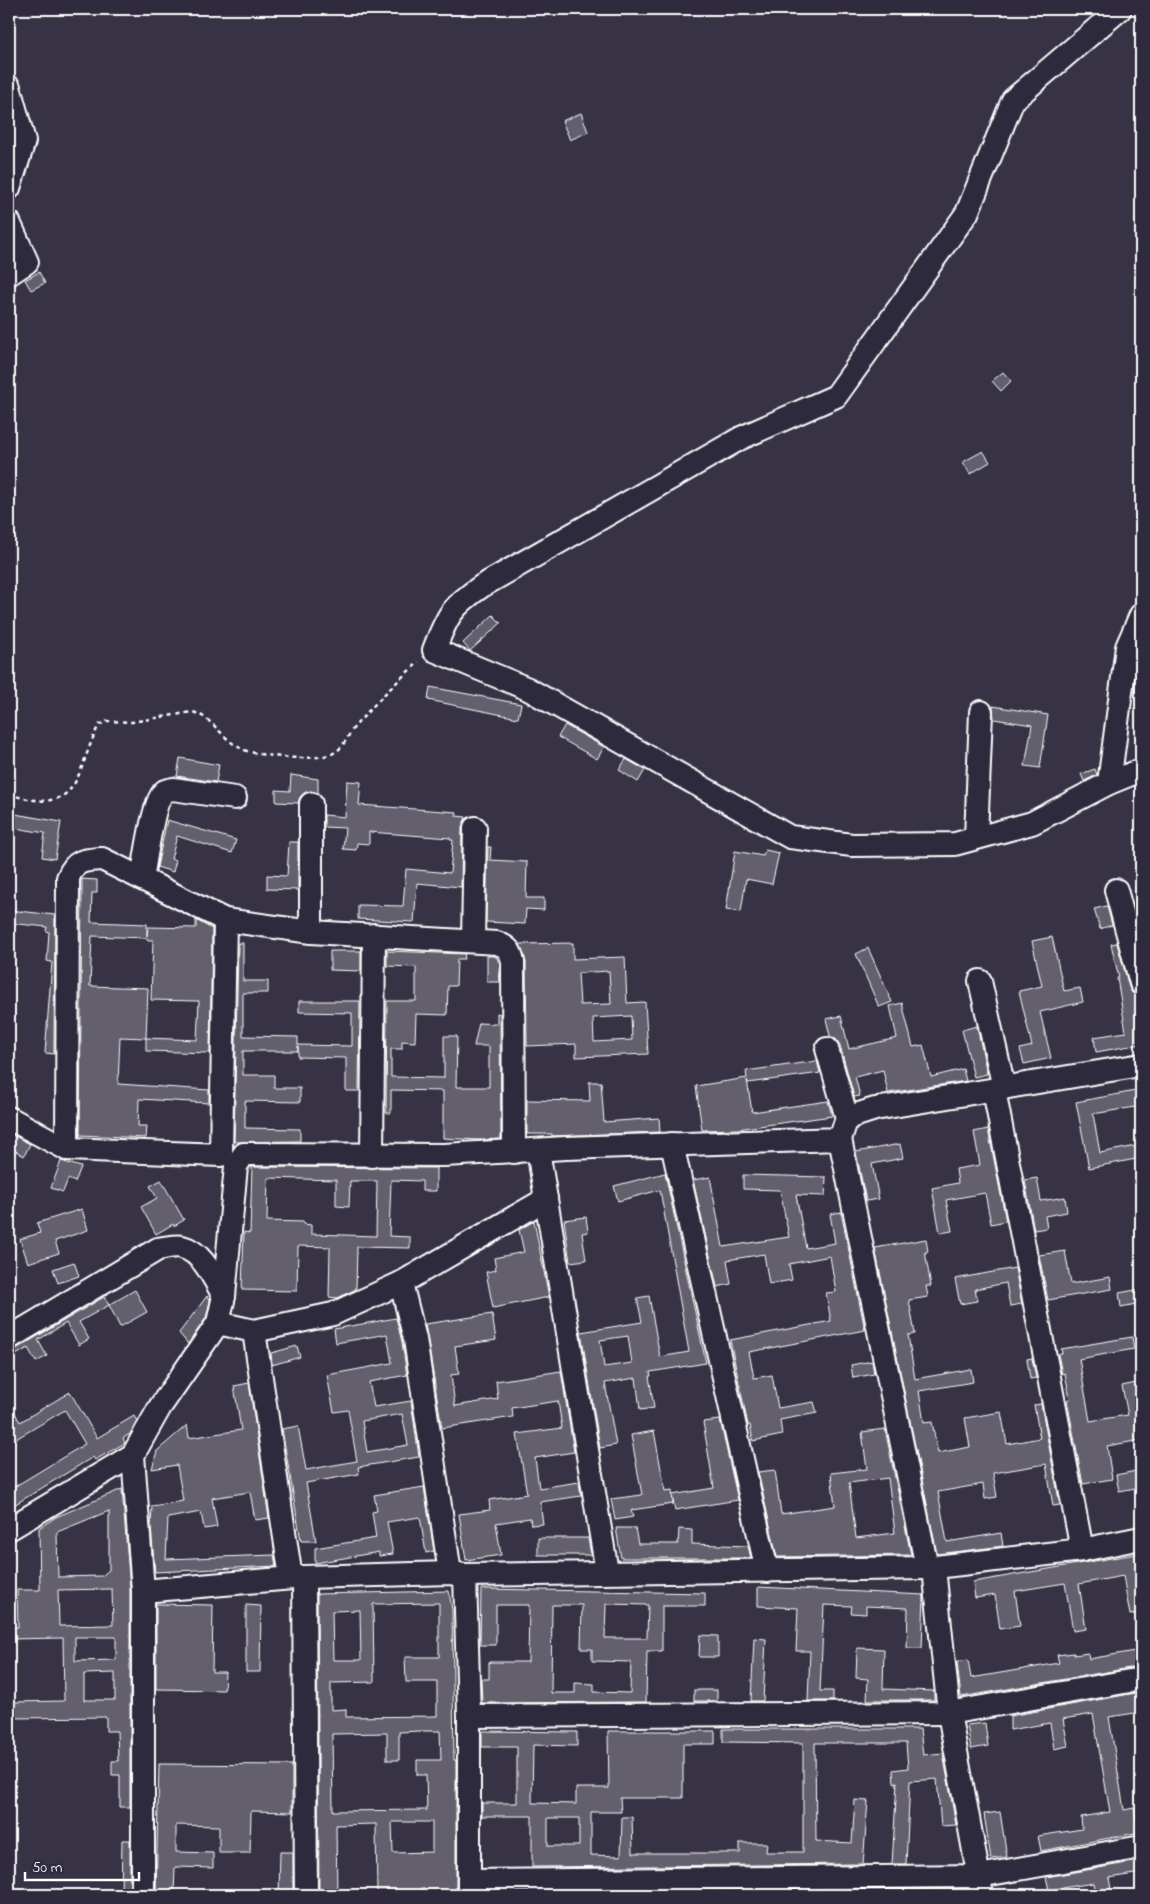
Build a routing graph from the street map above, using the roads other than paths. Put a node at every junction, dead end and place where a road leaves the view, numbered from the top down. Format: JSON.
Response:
{"nodes":[{"id":1,"x":1120,"y":9,"type":"edge"},
{"id":2,"x":9,"y":88,"type":"edge"},
{"id":3,"x":9,"y":188,"type":"edge"},
{"id":4,"x":9,"y":222,"type":"edge"},
{"id":5,"x":9,"y":274,"type":"edge"},
{"id":6,"x":1141,"y":615,"type":"edge"},
{"id":7,"x":981,"y":712,"type":"dead end"},
{"id":8,"x":1141,"y":770,"type":"edge"},
{"id":9,"x":1109,"y":782,"type":"junction"},
{"id":10,"x":234,"y":798,"type":"dead end"},
{"id":11,"x":311,"y":804,"type":"dead end"},
{"id":12,"x":475,"y":828,"type":"dead end"},
{"id":13,"x":976,"y":838,"type":"junction"},
{"id":14,"x":142,"y":878,"type":"junction"},
{"id":15,"x":1116,"y":890,"type":"dead end"},
{"id":16,"x":225,"y":920,"type":"junction"},
{"id":17,"x":311,"y":932,"type":"junction"},
{"id":18,"x":374,"y":935,"type":"junction"},
{"id":19,"x":474,"y":941,"type":"junction"},
{"id":20,"x":980,"y":981,"type":"dead end"},
{"id":21,"x":1141,"y":983,"type":"edge"},
{"id":22,"x":827,"y":1049,"type":"dead end"},
{"id":23,"x":1141,"y":1065,"type":"edge"},
{"id":24,"x":999,"y":1089,"type":"junction"},
{"id":25,"x":9,"y":1118,"type":"edge"},
{"id":26,"x":847,"y":1118,"type":"junction"},
{"id":27,"x":840,"y":1139,"type":"junction"},
{"id":28,"x":672,"y":1144,"type":"junction"},
{"id":29,"x":67,"y":1149,"type":"junction"},
{"id":30,"x":538,"y":1150,"type":"junction"},
{"id":31,"x":514,"y":1152,"type":"junction"},
{"id":32,"x":244,"y":1154,"type":"junction"},
{"id":33,"x":221,"y":1155,"type":"junction"},
{"id":34,"x":372,"y":1156,"type":"junction"},
{"id":35,"x":546,"y":1199,"type":"junction"},
{"id":36,"x":402,"y":1283,"type":"junction"},
{"id":37,"x":224,"y":1296,"type":"junction"},
{"id":38,"x":218,"y":1323,"type":"junction"},
{"id":39,"x":254,"y":1332,"type":"junction"},
{"id":40,"x":9,"y":1338,"type":"edge"},
{"id":41,"x":133,"y":1455,"type":"junction"},
{"id":42,"x":9,"y":1529,"type":"edge"},
{"id":43,"x":1141,"y":1538,"type":"edge"},
{"id":44,"x":1082,"y":1550,"type":"junction"},
{"id":45,"x":930,"y":1568,"type":"junction"},
{"id":46,"x":767,"y":1570,"type":"junction"},
{"id":47,"x":607,"y":1572,"type":"junction"},
{"id":48,"x":457,"y":1574,"type":"junction"},
{"id":49,"x":297,"y":1578,"type":"junction"},
{"id":50,"x":143,"y":1591,"type":"junction"},
{"id":51,"x":1141,"y":1679,"type":"edge"},
{"id":52,"x":950,"y":1713,"type":"junction"},
{"id":53,"x":469,"y":1716,"type":"junction"},
{"id":54,"x":1141,"y":1847,"type":"edge"},
{"id":55,"x":980,"y":1885,"type":"edge"},
{"id":56,"x":469,"y":1888,"type":"edge"},
{"id":57,"x":143,"y":1895,"type":"edge"},
{"id":58,"x":306,"y":1895,"type":"edge"}],
"edges":[{"from":1,"to":13,"type":"street"},
{"from":2,"to":3,"type":"street"},
{"from":4,"to":5,"type":"street"},
{"from":6,"to":9,"type":"street"},
{"from":7,"to":13,"type":"street"},
{"from":8,"to":9,"type":"street"},
{"from":9,"to":13,"type":"street"},
{"from":10,"to":14,"type":"street"},
{"from":11,"to":17,"type":"street"},
{"from":12,"to":19,"type":"street"},
{"from":14,"to":16,"type":"street"},
{"from":14,"to":29,"type":"street"},
{"from":15,"to":21,"type":"street"},
{"from":16,"to":17,"type":"street"},
{"from":16,"to":33,"type":"street"},
{"from":17,"to":18,"type":"street"},
{"from":18,"to":19,"type":"street"},
{"from":18,"to":34,"type":"street"},
{"from":19,"to":31,"type":"street"},
{"from":20,"to":24,"type":"street"},
{"from":22,"to":26,"type":"street"},
{"from":23,"to":24,"type":"street"},
{"from":24,"to":26,"type":"street"},
{"from":24,"to":44,"type":"street"},
{"from":25,"to":29,"type":"street"},
{"from":26,"to":27,"type":"street"},
{"from":27,"to":28,"type":"street"},
{"from":27,"to":45,"type":"street"},
{"from":28,"to":30,"type":"street"},
{"from":28,"to":46,"type":"street"},
{"from":29,"to":33,"type":"street"},
{"from":30,"to":31,"type":"street"},
{"from":30,"to":35,"type":"street"},
{"from":31,"to":34,"type":"street"},
{"from":32,"to":33,"type":"street"},
{"from":32,"to":34,"type":"street"},
{"from":32,"to":37,"type":"street"},
{"from":35,"to":36,"type":"street"},
{"from":35,"to":47,"type":"street"},
{"from":36,"to":39,"type":"street"},
{"from":36,"to":48,"type":"street"},
{"from":37,"to":38,"type":"street"},
{"from":37,"to":40,"type":"street"},
{"from":38,"to":39,"type":"street"},
{"from":38,"to":41,"type":"street"},
{"from":39,"to":49,"type":"street"},
{"from":41,"to":42,"type":"street"},
{"from":41,"to":50,"type":"street"},
{"from":43,"to":44,"type":"street"},
{"from":44,"to":45,"type":"street"},
{"from":45,"to":46,"type":"street"},
{"from":45,"to":52,"type":"street"},
{"from":46,"to":47,"type":"street"},
{"from":47,"to":48,"type":"street"},
{"from":48,"to":49,"type":"street"},
{"from":48,"to":53,"type":"street"},
{"from":49,"to":50,"type":"street"},
{"from":49,"to":58,"type":"street"},
{"from":50,"to":57,"type":"street"},
{"from":51,"to":52,"type":"street"},
{"from":52,"to":53,"type":"street"},
{"from":52,"to":55,"type":"street"},
{"from":53,"to":56,"type":"street"},
{"from":54,"to":55,"type":"street"},
{"from":55,"to":56,"type":"street"}]}
